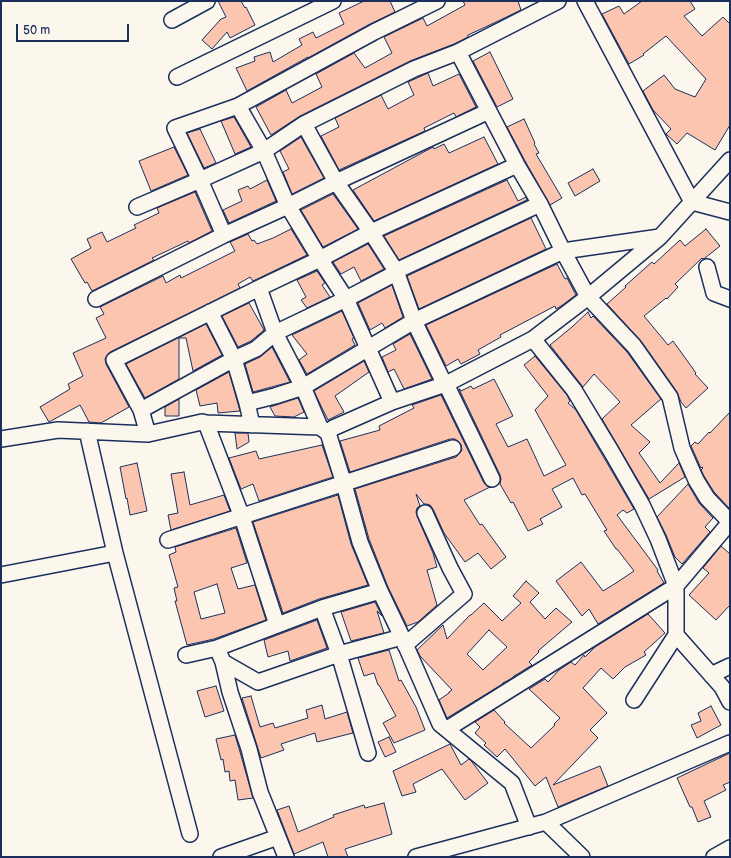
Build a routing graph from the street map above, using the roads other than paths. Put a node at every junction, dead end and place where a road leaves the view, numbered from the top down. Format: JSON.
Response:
{"nodes":[{"id":1,"x":207,"y":1,"type":"edge"},
{"id":2,"x":333,"y":1,"type":"edge"},
{"id":3,"x":437,"y":1,"type":"edge"},
{"id":4,"x":558,"y":1,"type":"edge"},
{"id":5,"x":585,"y":1,"type":"edge"},
{"id":6,"x":172,"y":20,"type":"dead end"},
{"id":7,"x":458,"y":52,"type":"junction"},
{"id":8,"x":177,"y":77,"type":"dead end"},
{"id":9,"x":238,"y":106,"type":"junction"},
{"id":10,"x":489,"y":111,"type":"junction"},
{"id":11,"x":304,"y":124,"type":"junction"},
{"id":12,"x":264,"y":151,"type":"junction"},
{"id":13,"x":730,"y":160,"type":"edge"},
{"id":14,"x":517,"y":166,"type":"junction"},
{"id":15,"x":200,"y":180,"type":"junction"},
{"id":16,"x":336,"y":182,"type":"junction"},
{"id":17,"x":692,"y":202,"type":"junction"},
{"id":18,"x":540,"y":204,"type":"junction"},
{"id":19,"x":288,"y":206,"type":"junction"},
{"id":20,"x":137,"y":207,"type":"dead end"},
{"id":21,"x":730,"y":212,"type":"edge"},
{"id":22,"x":371,"y":232,"type":"junction"},
{"id":23,"x":224,"y":236,"type":"junction"},
{"id":24,"x":660,"y":237,"type":"junction"},
{"id":25,"x":563,"y":251,"type":"junction"},
{"id":26,"x":320,"y":259,"type":"junction"},
{"id":27,"x":707,"y":267,"type":"dead end"},
{"id":28,"x":396,"y":271,"type":"junction"},
{"id":29,"x":259,"y":288,"type":"junction"},
{"id":30,"x":588,"y":297,"type":"junction"},
{"id":31,"x":96,"y":299,"type":"dead end"},
{"id":32,"x":346,"y":299,"type":"junction"},
{"id":33,"x":730,"y":299,"type":"edge"},
{"id":34,"x":210,"y":312,"type":"junction"},
{"id":35,"x":414,"y":321,"type":"junction"},
{"id":36,"x":275,"y":333,"type":"junction"},
{"id":37,"x":533,"y":339,"type":"junction"},
{"id":38,"x":368,"y":349,"type":"junction"},
{"id":39,"x":234,"y":359,"type":"junction"},
{"id":40,"x":444,"y":382,"type":"junction"},
{"id":41,"x":303,"y":387,"type":"junction"},
{"id":42,"x":392,"y":402,"type":"junction"},
{"id":43,"x":247,"y":403,"type":"junction"},
{"id":44,"x":140,"y":410,"type":"junction"},
{"id":45,"x":206,"y":423,"type":"junction"},
{"id":46,"x":252,"y":424,"type":"junction"},
{"id":47,"x":324,"y":430,"type":"junction"},
{"id":48,"x":87,"y":432,"type":"junction"},
{"id":49,"x":148,"y":434,"type":"junction"},
{"id":50,"x":1,"y":440,"type":"edge"},
{"id":51,"x":453,"y":448,"type":"dead end"},
{"id":52,"x":492,"y":479,"type":"dead end"},
{"id":53,"x":344,"y":484,"type":"junction"},
{"id":54,"x":425,"y":513,"type":"dead end"},
{"id":55,"x":242,"y":517,"type":"junction"},
{"id":56,"x":730,"y":522,"type":"edge"},
{"id":57,"x":168,"y":540,"type":"dead end"},
{"id":58,"x":115,"y":553,"type":"junction"},
{"id":59,"x":1,"y":575,"type":"edge"},
{"id":60,"x":676,"y":586,"type":"junction"},
{"id":61,"x":380,"y":591,"type":"junction"},
{"id":62,"x":322,"y":608,"type":"junction"},
{"id":63,"x":277,"y":625,"type":"junction"},
{"id":64,"x":676,"y":635,"type":"junction"},
{"id":65,"x":404,"y":641,"type":"junction"},
{"id":66,"x":218,"y":648,"type":"junction"},
{"id":67,"x":339,"y":654,"type":"junction"},
{"id":68,"x":186,"y":655,"type":"dead end"},
{"id":69,"x":222,"y":662,"type":"junction"},
{"id":70,"x":730,"y":666,"type":"edge"},
{"id":71,"x":711,"y":675,"type":"junction"},
{"id":72,"x":634,"y":700,"type":"dead end"},
{"id":73,"x":730,"y":702,"type":"edge"},
{"id":74,"x":447,"y":729,"type":"junction"},
{"id":75,"x":730,"y":743,"type":"edge"},
{"id":76,"x":368,"y":753,"type":"dead end"},
{"id":77,"x":546,"y":822,"type":"junction"},
{"id":78,"x":529,"y":827,"type":"junction"},
{"id":79,"x":190,"y":834,"type":"dead end"},
{"id":80,"x":278,"y":837,"type":"junction"},
{"id":81,"x":730,"y":848,"type":"edge"},
{"id":82,"x":221,"y":857,"type":"edge"},
{"id":83,"x":286,"y":857,"type":"edge"},
{"id":84,"x":416,"y":857,"type":"edge"},
{"id":85,"x":582,"y":857,"type":"edge"},
{"id":86,"x":714,"y":857,"type":"edge"}],
"edges":[{"from":1,"to":6,"type":"street"},
{"from":2,"to":8,"type":"street"},
{"from":3,"to":9,"type":"street"},
{"from":4,"to":7,"type":"street"},
{"from":5,"to":17,"type":"street"},
{"from":7,"to":10,"type":"street"},
{"from":7,"to":11,"type":"street"},
{"from":9,"to":12,"type":"street"},
{"from":9,"to":15,"type":"street"},
{"from":10,"to":14,"type":"street"},
{"from":10,"to":16,"type":"street"},
{"from":11,"to":12,"type":"street"},
{"from":11,"to":16,"type":"street"},
{"from":12,"to":15,"type":"street"},
{"from":12,"to":19,"type":"street"},
{"from":13,"to":17,"type":"street"},
{"from":14,"to":18,"type":"street"},
{"from":14,"to":22,"type":"street"},
{"from":15,"to":20,"type":"street"},
{"from":15,"to":23,"type":"street"},
{"from":16,"to":19,"type":"street"},
{"from":16,"to":22,"type":"street"},
{"from":17,"to":21,"type":"street"},
{"from":17,"to":24,"type":"street"},
{"from":18,"to":25,"type":"street"},
{"from":18,"to":28,"type":"street"},
{"from":19,"to":23,"type":"street"},
{"from":19,"to":26,"type":"street"},
{"from":22,"to":26,"type":"street"},
{"from":22,"to":28,"type":"street"},
{"from":23,"to":31,"type":"street"},
{"from":24,"to":25,"type":"street"},
{"from":24,"to":30,"type":"street"},
{"from":25,"to":30,"type":"street"},
{"from":25,"to":35,"type":"street"},
{"from":26,"to":29,"type":"street"},
{"from":26,"to":32,"type":"street"},
{"from":27,"to":33,"type":"street"},
{"from":28,"to":32,"type":"street"},
{"from":28,"to":35,"type":"street"},
{"from":29,"to":34,"type":"street"},
{"from":29,"to":36,"type":"street"},
{"from":30,"to":37,"type":"street"},
{"from":30,"to":56,"type":"street"},
{"from":32,"to":36,"type":"street"},
{"from":32,"to":38,"type":"street"},
{"from":34,"to":39,"type":"street"},
{"from":34,"to":44,"type":"street"},
{"from":35,"to":38,"type":"street"},
{"from":35,"to":40,"type":"street"},
{"from":36,"to":39,"type":"street"},
{"from":36,"to":41,"type":"street"},
{"from":37,"to":40,"type":"street"},
{"from":37,"to":60,"type":"street"},
{"from":38,"to":41,"type":"street"},
{"from":38,"to":42,"type":"street"},
{"from":39,"to":43,"type":"street"},
{"from":39,"to":44,"type":"street"},
{"from":40,"to":42,"type":"street"},
{"from":40,"to":52,"type":"street"},
{"from":41,"to":43,"type":"street"},
{"from":41,"to":47,"type":"street"},
{"from":42,"to":47,"type":"street"},
{"from":43,"to":46,"type":"street"},
{"from":44,"to":49,"type":"street"},
{"from":45,"to":46,"type":"street"},
{"from":45,"to":49,"type":"street"},
{"from":45,"to":55,"type":"street"},
{"from":46,"to":47,"type":"street"},
{"from":47,"to":53,"type":"street"},
{"from":48,"to":49,"type":"street"},
{"from":48,"to":50,"type":"street"},
{"from":48,"to":58,"type":"street"},
{"from":51,"to":53,"type":"street"},
{"from":53,"to":55,"type":"street"},
{"from":53,"to":61,"type":"street"},
{"from":54,"to":65,"type":"street"},
{"from":55,"to":57,"type":"street"},
{"from":55,"to":63,"type":"street"},
{"from":56,"to":60,"type":"street"},
{"from":58,"to":59,"type":"street"},
{"from":58,"to":79,"type":"street"},
{"from":60,"to":64,"type":"street"},
{"from":60,"to":74,"type":"street"},
{"from":61,"to":62,"type":"street"},
{"from":61,"to":65,"type":"street"},
{"from":62,"to":63,"type":"street"},
{"from":62,"to":67,"type":"street"},
{"from":63,"to":66,"type":"street"},
{"from":64,"to":71,"type":"street"},
{"from":64,"to":72,"type":"street"},
{"from":65,"to":67,"type":"street"},
{"from":65,"to":74,"type":"street"},
{"from":66,"to":68,"type":"street"},
{"from":66,"to":69,"type":"street"},
{"from":67,"to":69,"type":"street"},
{"from":67,"to":76,"type":"street"},
{"from":69,"to":80,"type":"street"},
{"from":70,"to":71,"type":"street"},
{"from":71,"to":73,"type":"street"},
{"from":74,"to":78,"type":"street"},
{"from":75,"to":77,"type":"street"},
{"from":77,"to":78,"type":"street"},
{"from":77,"to":85,"type":"street"},
{"from":78,"to":84,"type":"street"},
{"from":80,"to":82,"type":"street"},
{"from":80,"to":83,"type":"street"},
{"from":81,"to":86,"type":"street"}]}
